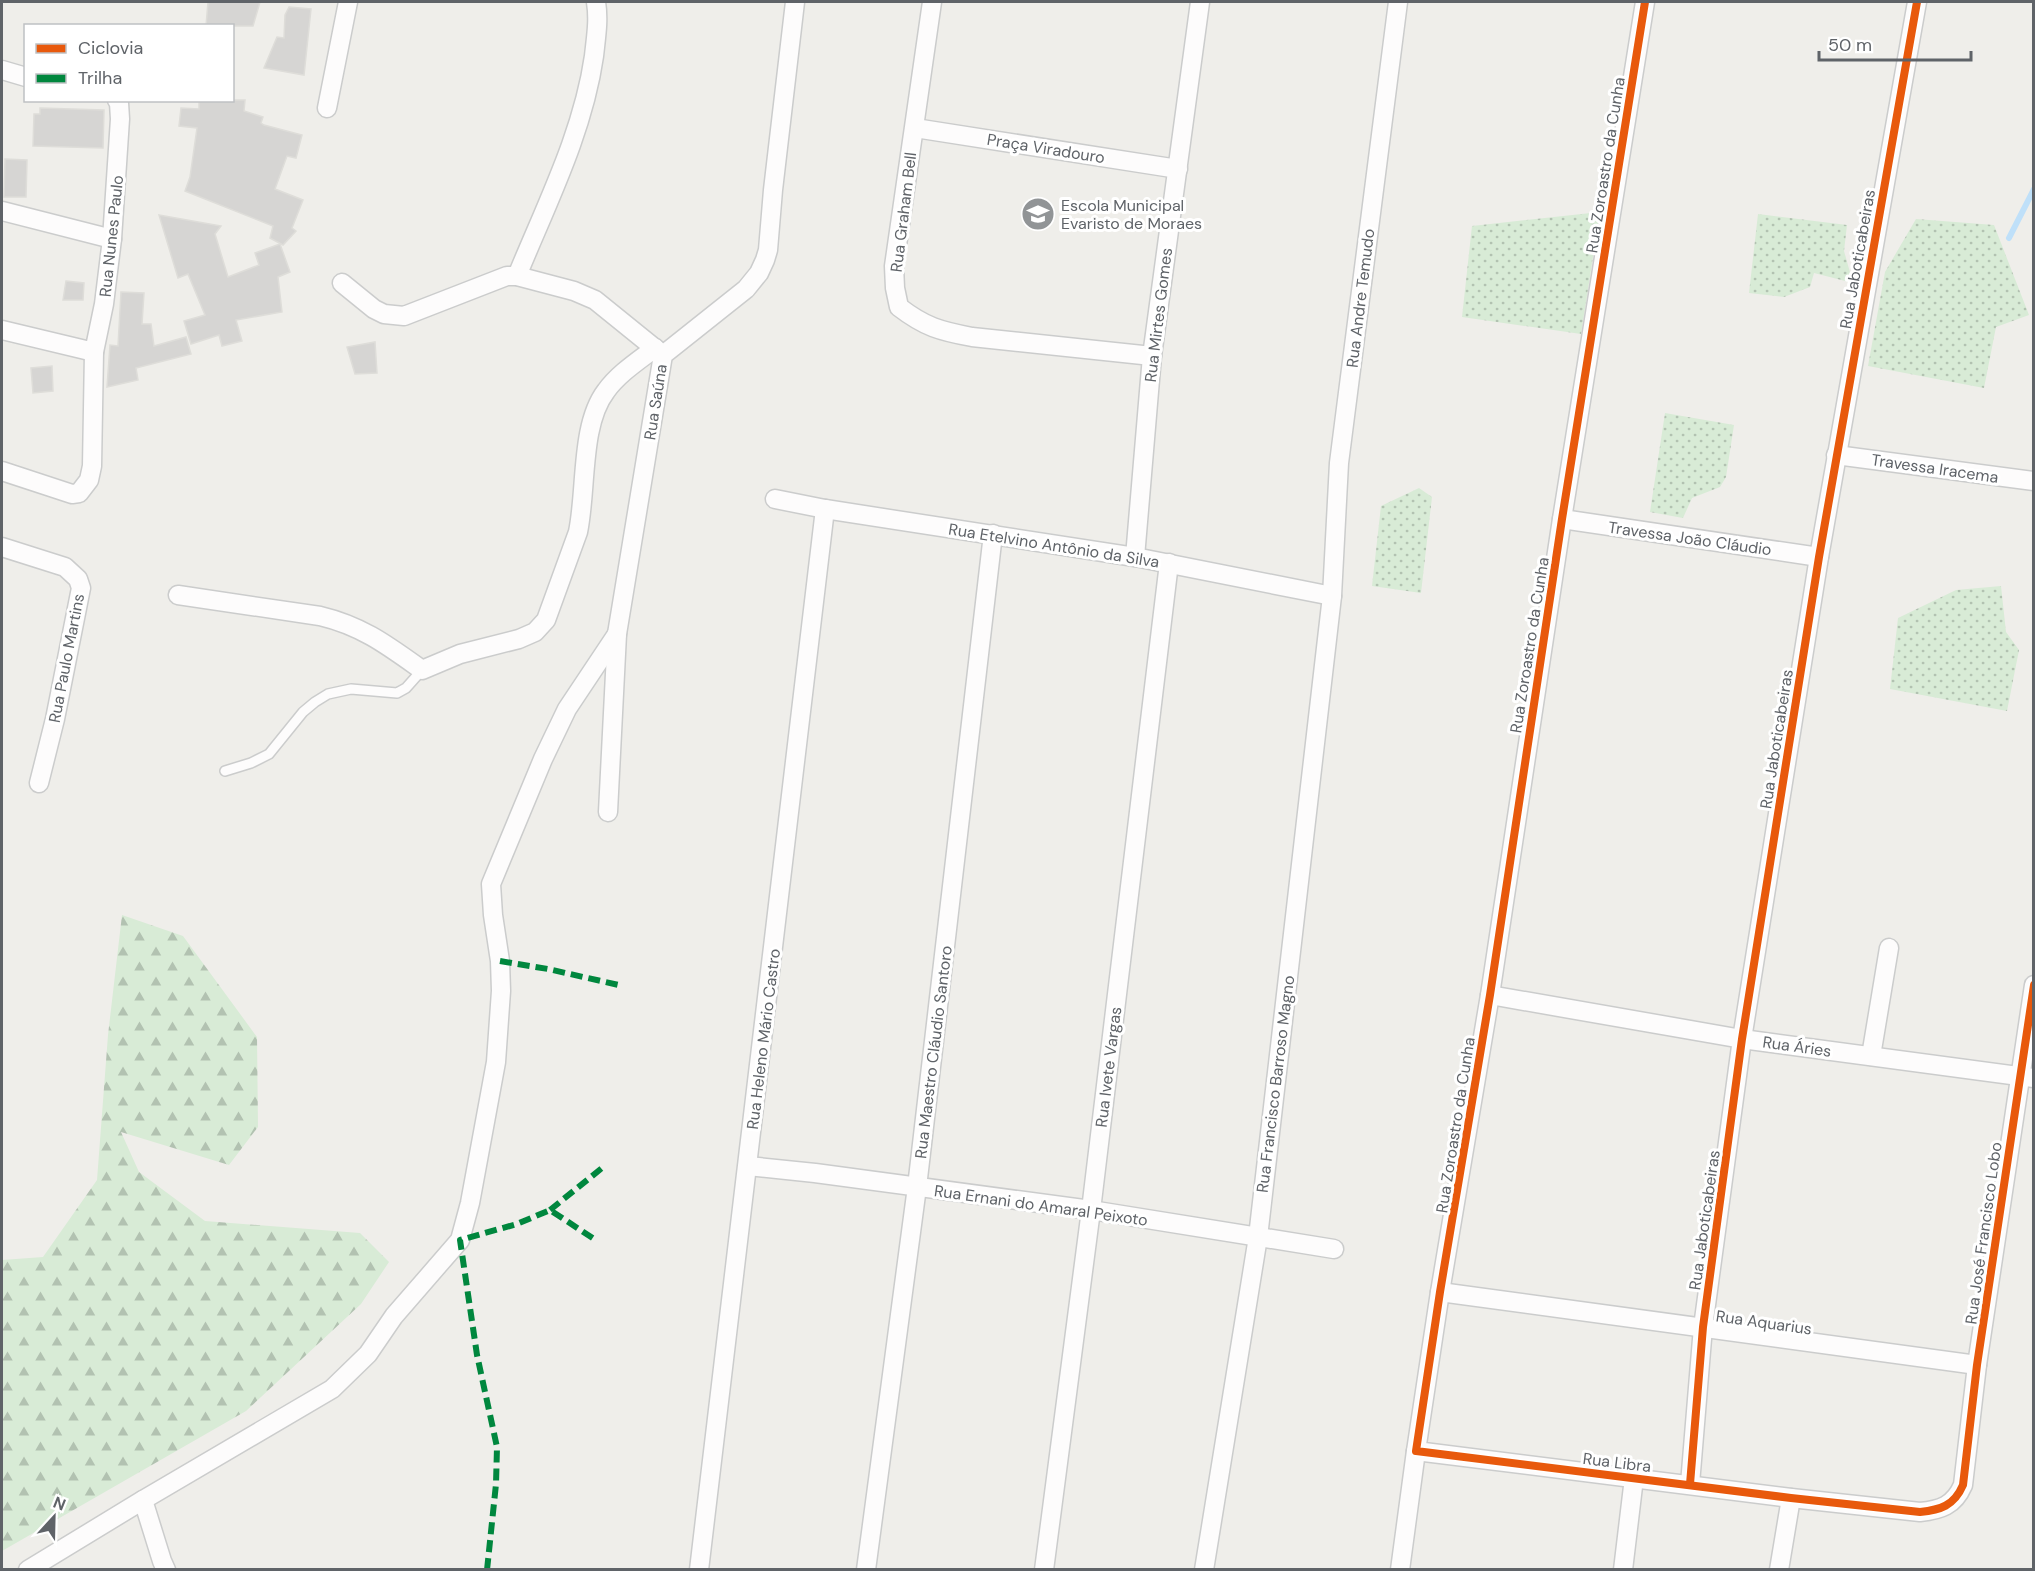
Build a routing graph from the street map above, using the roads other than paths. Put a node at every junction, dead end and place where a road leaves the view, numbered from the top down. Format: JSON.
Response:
{"nodes":[{"id":1,"x":348,"y":2,"type":"edge"},
{"id":2,"x":596,"y":2,"type":"edge"},
{"id":3,"x":795,"y":2,"type":"edge"},
{"id":4,"x":932,"y":2,"type":"edge"},
{"id":5,"x":1200,"y":2,"type":"edge"},
{"id":6,"x":1398,"y":2,"type":"edge"},
{"id":7,"x":1645,"y":2,"type":"edge"},
{"id":8,"x":1917,"y":2,"type":"edge"},
{"id":9,"x":2,"y":70,"type":"edge"},
{"id":10,"x":24,"y":76,"type":"edge"},
{"id":11,"x":327,"y":108,"type":"dead end"},
{"id":12,"x":118,"y":110,"type":"edge"},
{"id":13,"x":915,"y":128,"type":"junction"},
{"id":14,"x":1178,"y":169,"type":"junction"},
{"id":15,"x":2,"y":212,"type":"edge"},
{"id":16,"x":112,"y":239,"type":"junction"},
{"id":17,"x":517,"y":276,"type":"junction"},
{"id":18,"x":342,"y":283,"type":"dead end"},
{"id":19,"x":2,"y":330,"type":"edge"},
{"id":20,"x":659,"y":351,"type":"junction"},
{"id":21,"x":94,"y":352,"type":"junction"},
{"id":22,"x":1152,"y":356,"type":"junction"},
{"id":23,"x":1836,"y":455,"type":"junction"},
{"id":24,"x":2,"y":471,"type":"edge"},
{"id":25,"x":2034,"y":482,"type":"edge"},
{"id":26,"x":775,"y":499,"type":"dead end"},
{"id":27,"x":825,"y":509,"type":"junction"},
{"id":28,"x":1562,"y":519,"type":"junction"},
{"id":29,"x":993,"y":534,"type":"junction"},
{"id":30,"x":2,"y":547,"type":"edge"},
{"id":31,"x":1135,"y":557,"type":"junction"},
{"id":32,"x":1819,"y":557,"type":"junction"},
{"id":33,"x":1169,"y":563,"type":"junction"},
{"id":34,"x":178,"y":595,"type":"dead end"},
{"id":35,"x":1332,"y":596,"type":"junction"},
{"id":36,"x":618,"y":634,"type":"junction"},
{"id":37,"x":422,"y":670,"type":"junction"},
{"id":38,"x":225,"y":771,"type":"dead end"},
{"id":39,"x":39,"y":783,"type":"dead end"},
{"id":40,"x":608,"y":812,"type":"dead end"},
{"id":41,"x":1888,"y":948,"type":"dead end"},
{"id":42,"x":2034,"y":985,"type":"edge"},
{"id":43,"x":1490,"y":995,"type":"junction"},
{"id":44,"x":1742,"y":1039,"type":"junction"},
{"id":45,"x":1871,"y":1056,"type":"junction"},
{"id":46,"x":2026,"y":1077,"type":"edge"},
{"id":47,"x":748,"y":1166,"type":"junction"},
{"id":48,"x":917,"y":1187,"type":"junction"},
{"id":49,"x":1090,"y":1210,"type":"junction"},
{"id":50,"x":1258,"y":1237,"type":"junction"},
{"id":51,"x":1334,"y":1249,"type":"dead end"},
{"id":52,"x":1440,"y":1292,"type":"junction"},
{"id":53,"x":1703,"y":1327,"type":"junction"},
{"id":54,"x":1977,"y":1365,"type":"junction"},
{"id":55,"x":1416,"y":1451,"type":"junction"},
{"id":56,"x":1634,"y":1478,"type":"junction"},
{"id":57,"x":1690,"y":1484,"type":"junction"},
{"id":58,"x":1963,"y":1485,"type":"joint"},
{"id":59,"x":1791,"y":1498,"type":"junction"},
{"id":60,"x":143,"y":1500,"type":"junction"},
{"id":61,"x":28,"y":1569,"type":"edge"},
{"id":62,"x":166,"y":1569,"type":"edge"},
{"id":63,"x":699,"y":1569,"type":"edge"},
{"id":64,"x":866,"y":1569,"type":"edge"},
{"id":65,"x":1044,"y":1569,"type":"edge"},
{"id":66,"x":1204,"y":1569,"type":"edge"},
{"id":67,"x":1400,"y":1569,"type":"edge"},
{"id":68,"x":1623,"y":1569,"type":"edge"},
{"id":69,"x":1779,"y":1569,"type":"edge"}],
"edges":[{"from":1,"to":11,"type":"street"},
{"from":2,"to":17,"type":"street"},
{"from":3,"to":20,"type":"street","name":"Rua Saúna"},
{"from":4,"to":13,"type":"street","name":"Rua Graham Bell"},
{"from":5,"to":14,"type":"street","name":"Rua Mirtes Gomes"},
{"from":6,"to":35,"type":"street","name":"Rua Andre Temudo"},
{"from":7,"to":28,"type":"street","name":"Rua Zoroastro da Cunha"},
{"from":8,"to":23,"type":"street","name":"Rua Jaboticabeiras"},
{"from":9,"to":10,"type":"street"},
{"from":12,"to":16,"type":"street","name":"Rua Nunes Paulo"},
{"from":13,"to":14,"type":"street","name":"Praça Viradouro"},
{"from":13,"to":22,"type":"street","name":"Rua Graham Bell"},
{"from":14,"to":22,"type":"street","name":"Rua Mirtes Gomes"},
{"from":15,"to":16,"type":"street"},
{"from":16,"to":21,"type":"street","name":"Rua Nunes Paulo"},
{"from":17,"to":18,"type":"street"},
{"from":17,"to":20,"type":"street"},
{"from":19,"to":21,"type":"street"},
{"from":20,"to":36,"type":"street","name":"Rua Saúna"},
{"from":20,"to":37,"type":"street"},
{"from":21,"to":24,"type":"street","name":"Rua Nunes Paulo"},
{"from":22,"to":31,"type":"street","name":"Rua Mirtes Gomes"},
{"from":23,"to":25,"type":"street","name":"Travessa Iracema"},
{"from":23,"to":32,"type":"street","name":"Rua Jaboticabeiras"},
{"from":26,"to":27,"type":"street","name":"Rua Etelvino Antônio da Silva"},
{"from":27,"to":29,"type":"street","name":"Rua Etelvino Antônio da Silva"},
{"from":27,"to":47,"type":"street","name":"Rua Heleno Mário Castro"},
{"from":28,"to":32,"type":"street","name":"Travessa João Cláudio"},
{"from":28,"to":43,"type":"street","name":"Rua Zoroastro da Cunha"},
{"from":29,"to":31,"type":"street","name":"Rua Etelvino Antônio da Silva"},
{"from":29,"to":48,"type":"street","name":"Rua Maestro Cláudio Santoro"},
{"from":30,"to":39,"type":"street","name":"Rua Paulo Martins"},
{"from":31,"to":33,"type":"street","name":"Rua Etelvino Antônio da Silva"},
{"from":32,"to":44,"type":"street","name":"Rua Jaboticabeiras"},
{"from":33,"to":35,"type":"street","name":"Rua Etelvino Antônio da Silva"},
{"from":33,"to":49,"type":"street","name":"Rua Ivete Vargas"},
{"from":34,"to":37,"type":"street"},
{"from":35,"to":50,"type":"street","name":"Rua Francisco Barroso Magno"},
{"from":36,"to":40,"type":"street","name":"Rua Saúna"},
{"from":36,"to":60,"type":"street"},
{"from":37,"to":38,"type":"lane"},
{"from":41,"to":45,"type":"street"},
{"from":42,"to":46,"type":"street","name":"Rua José Francisco Lobo"},
{"from":43,"to":44,"type":"street","name":"Rua Áries"},
{"from":43,"to":52,"type":"street","name":"Rua Zoroastro da Cunha"},
{"from":44,"to":45,"type":"street","name":"Rua Áries"},
{"from":44,"to":53,"type":"street","name":"Rua Jaboticabeiras"},
{"from":45,"to":46,"type":"street","name":"Rua Áries"},
{"from":46,"to":54,"type":"street","name":"Rua José Francisco Lobo"},
{"from":47,"to":48,"type":"street","name":"Rua Ernani do Amaral Peixoto"},
{"from":47,"to":63,"type":"street","name":"Rua Heleno Mário Castro"},
{"from":48,"to":49,"type":"street","name":"Rua Ernani do Amaral Peixoto"},
{"from":48,"to":64,"type":"street","name":"Rua Maestro Cláudio Santoro"},
{"from":49,"to":50,"type":"street","name":"Rua Ernani do Amaral Peixoto"},
{"from":49,"to":65,"type":"street","name":"Rua Ivete Vargas"},
{"from":50,"to":51,"type":"street","name":"Rua Ernani do Amaral Peixoto"},
{"from":50,"to":66,"type":"street","name":"Rua Francisco Barroso Magno"},
{"from":52,"to":53,"type":"street","name":"Rua Aquarius"},
{"from":52,"to":55,"type":"street"},
{"from":53,"to":54,"type":"street","name":"Rua Aquarius"},
{"from":53,"to":57,"type":"street","name":"Rua Jaboticabeiras"},
{"from":54,"to":58,"type":"street","name":"Rua José Francisco Lobo"},
{"from":55,"to":56,"type":"street","name":"Rua Libra"},
{"from":55,"to":67,"type":"street"},
{"from":56,"to":57,"type":"street","name":"Rua Libra"},
{"from":56,"to":68,"type":"street"},
{"from":57,"to":59,"type":"street","name":"Rua Libra"},
{"from":58,"to":59,"type":"street","name":"Rua Libra"},
{"from":59,"to":69,"type":"street"},
{"from":60,"to":61,"type":"street"},
{"from":60,"to":62,"type":"street"}]}
